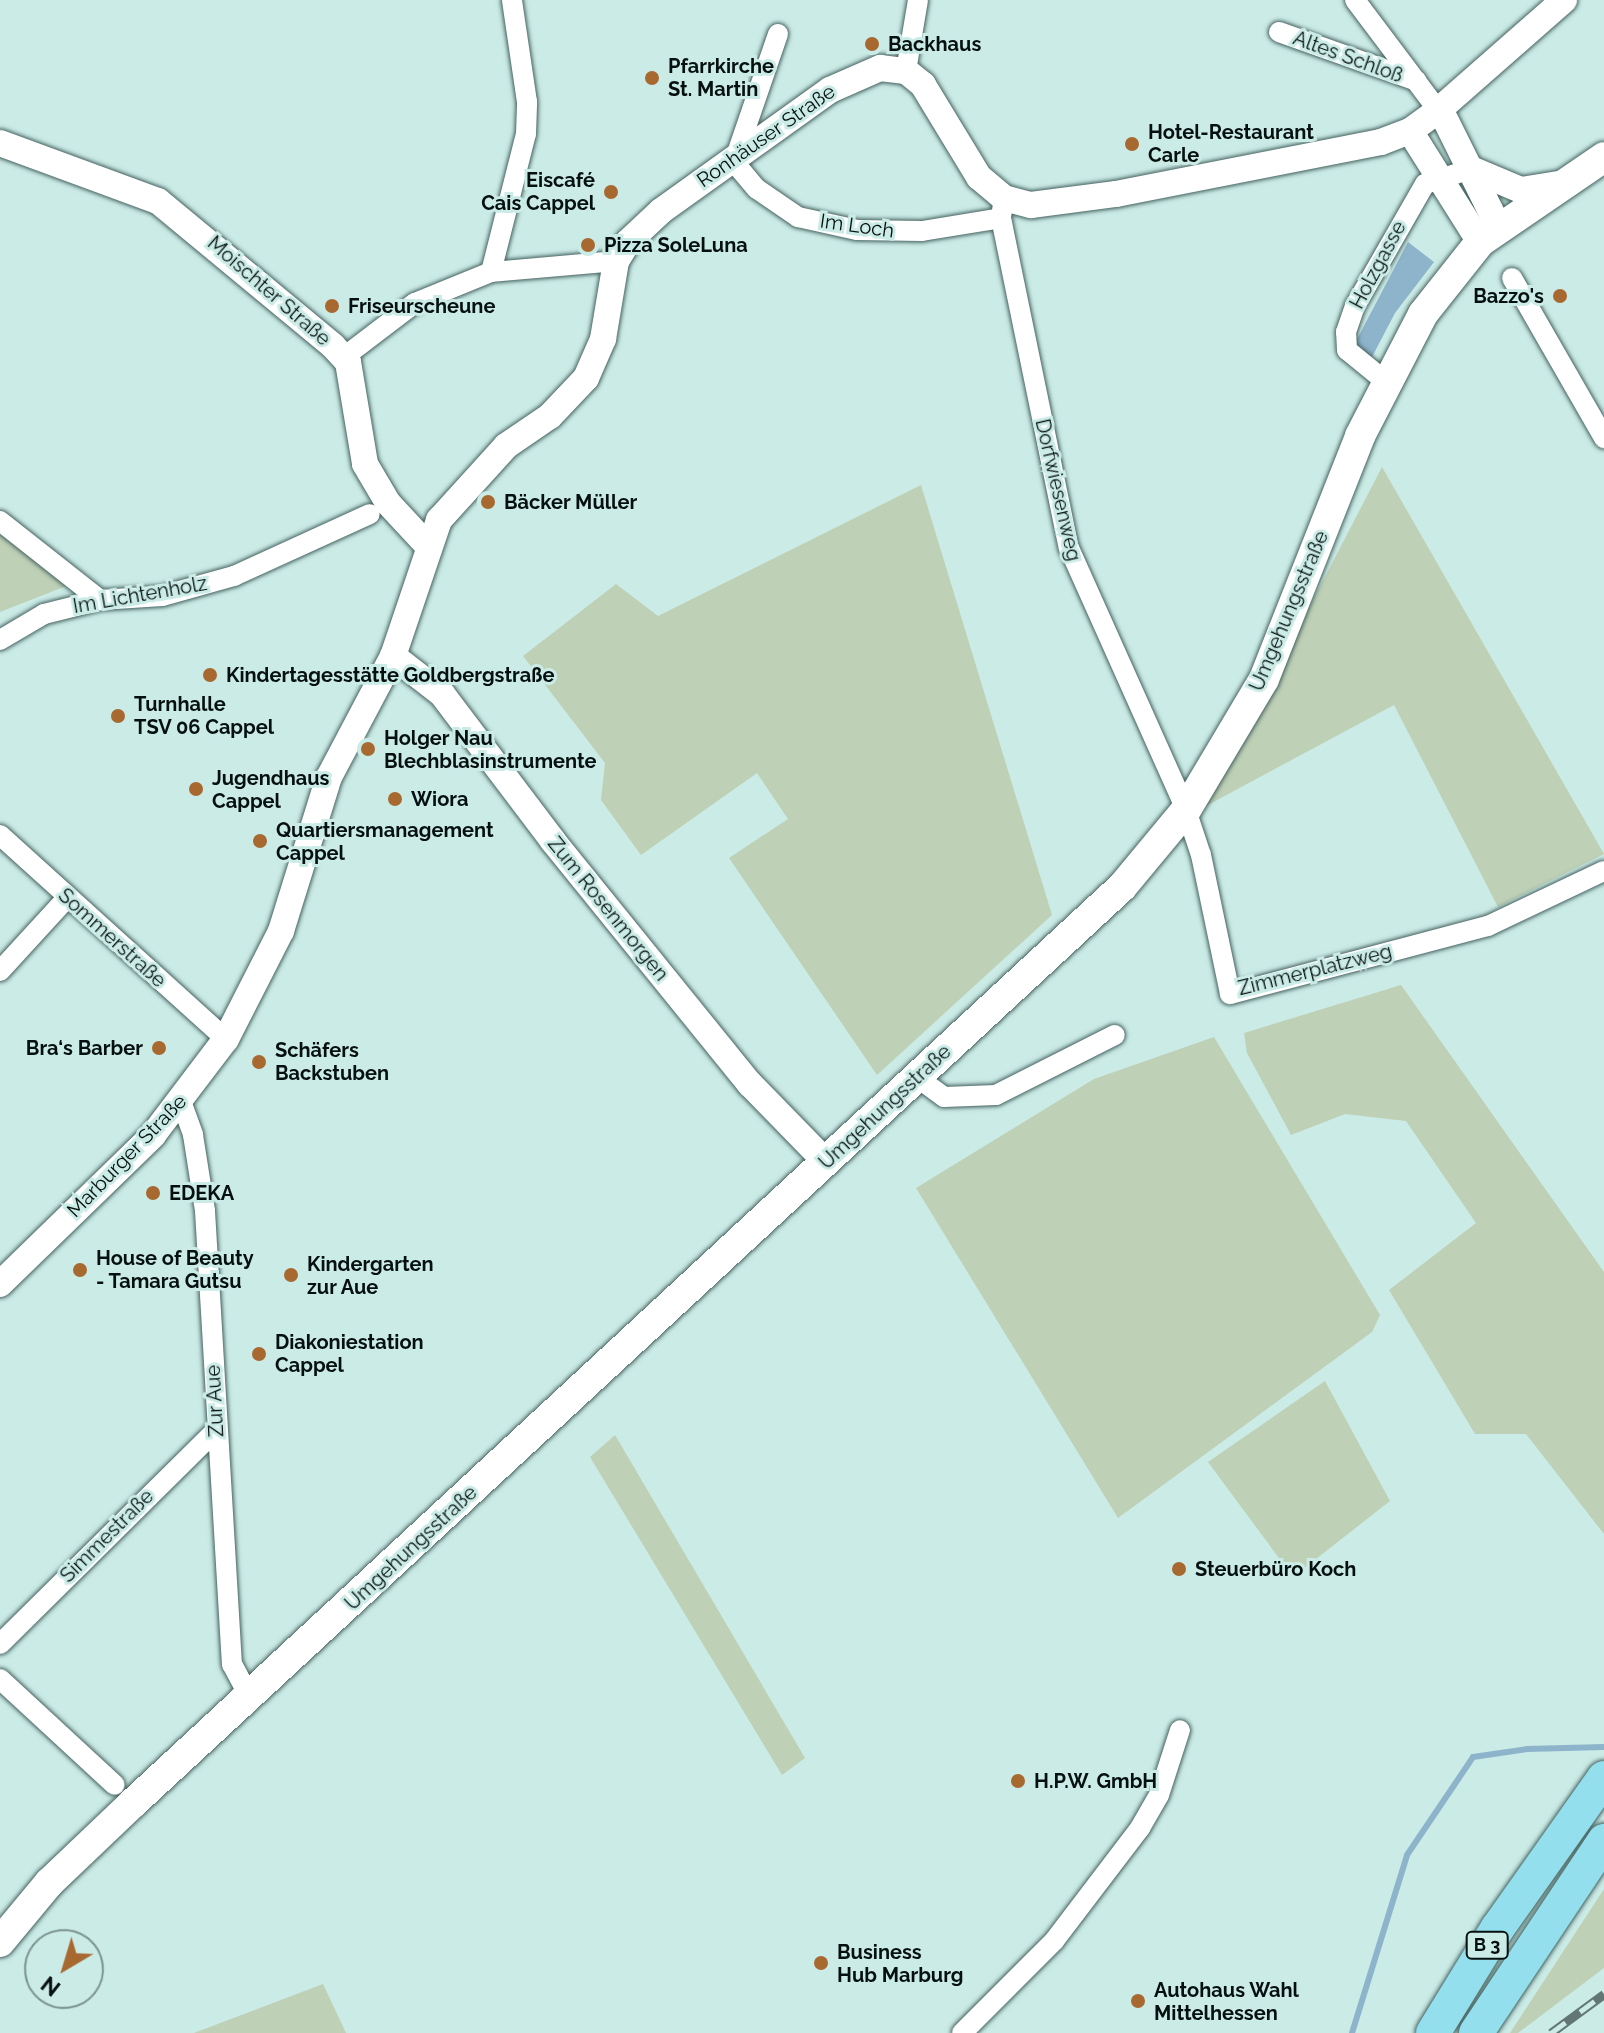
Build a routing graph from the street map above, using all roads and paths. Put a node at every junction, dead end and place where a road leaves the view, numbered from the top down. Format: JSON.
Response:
{"nodes":[{"id":1,"x":512,"y":0,"type":"edge"},
{"id":2,"x":918,"y":0,"type":"edge"},
{"id":3,"x":1355,"y":0,"type":"edge"},
{"id":4,"x":1564,"y":0,"type":"edge"},
{"id":5,"x":1279,"y":32,"type":"dead end"},
{"id":6,"x":778,"y":34,"type":"dead end"},
{"id":7,"x":906,"y":71,"type":"junction"},
{"id":8,"x":1417,"y":81,"type":"junction"},
{"id":9,"x":1439,"y":109,"type":"junction"},
{"id":10,"x":1410,"y":131,"type":"junction"},
{"id":11,"x":0,"y":143,"type":"edge"},
{"id":12,"x":1604,"y":157,"type":"edge"},
{"id":13,"x":734,"y":162,"type":"junction"},
{"id":14,"x":1471,"y":169,"type":"junction"},
{"id":15,"x":1442,"y":177,"type":"junction"},
{"id":16,"x":1557,"y":184,"type":"junction"},
{"id":17,"x":1002,"y":208,"type":"junction"},
{"id":18,"x":1489,"y":234,"type":"junction"},
{"id":19,"x":616,"y":261,"type":"junction"},
{"id":20,"x":491,"y":272,"type":"junction"},
{"id":21,"x":1512,"y":278,"type":"dead end"},
{"id":22,"x":344,"y":357,"type":"junction"},
{"id":23,"x":1385,"y":381,"type":"junction"},
{"id":24,"x":1604,"y":438,"type":"edge"},
{"id":25,"x":370,"y":514,"type":"dead end"},
{"id":26,"x":0,"y":521,"type":"edge"},
{"id":27,"x":427,"y":545,"type":"junction"},
{"id":28,"x":100,"y":600,"type":"junction"},
{"id":29,"x":0,"y":640,"type":"edge"},
{"id":30,"x":393,"y":656,"type":"junction"},
{"id":31,"x":1186,"y":810,"type":"junction"},
{"id":32,"x":0,"y":835,"type":"edge"},
{"id":33,"x":1604,"y":871,"type":"edge"},
{"id":34,"x":67,"y":898,"type":"junction"},
{"id":35,"x":0,"y":971,"type":"edge"},
{"id":36,"x":1115,"y":1035,"type":"dead end"},
{"id":37,"x":226,"y":1039,"type":"junction"},
{"id":38,"x":918,"y":1078,"type":"junction"},
{"id":39,"x":182,"y":1104,"type":"junction"},
{"id":40,"x":826,"y":1162,"type":"junction"},
{"id":41,"x":0,"y":1284,"type":"edge"},
{"id":42,"x":216,"y":1430,"type":"junction"},
{"id":43,"x":0,"y":1644,"type":"edge"},
{"id":44,"x":0,"y":1679,"type":"edge"},
{"id":45,"x":249,"y":1696,"type":"junction"},
{"id":46,"x":1180,"y":1730,"type":"dead end"},
{"id":47,"x":1602,"y":1780,"type":"edge"},
{"id":48,"x":115,"y":1785,"type":"dead end"},
{"id":49,"x":1604,"y":1841,"type":"edge"},
{"id":50,"x":0,"y":1942,"type":"edge"},
{"id":51,"x":962,"y":2033,"type":"edge"},
{"id":52,"x":1433,"y":2033,"type":"edge"},
{"id":53,"x":1476,"y":2033,"type":"edge"}],
"edges":[{"from":1,"to":20,"type":"street"},
{"from":2,"to":7,"type":"street"},
{"from":3,"to":8,"type":"street","name":"Altes Schloß"},
{"from":4,"to":9,"type":"street"},
{"from":5,"to":8,"type":"street","name":"Altes Schloß"},
{"from":6,"to":13,"type":"street"},
{"from":7,"to":13,"type":"street","name":"Ronhäuser Straße"},
{"from":7,"to":17,"type":"street"},
{"from":8,"to":9,"type":"street","name":"Altes Schloß"},
{"from":9,"to":10,"type":"street"},
{"from":9,"to":14,"type":"street"},
{"from":10,"to":15,"type":"street"},
{"from":10,"to":17,"type":"street"},
{"from":11,"to":22,"type":"street","name":"Moischter Straße"},
{"from":12,"to":16,"type":"main road","name":"Umgehungsstraße"},
{"from":13,"to":17,"type":"street","name":"Im Loch"},
{"from":13,"to":19,"type":"street","name":"Ronhäuser Straße"},
{"from":14,"to":15,"type":"street","name":"Holzgasse"},
{"from":14,"to":16,"type":"street"},
{"from":14,"to":18,"type":"street"},
{"from":15,"to":18,"type":"street"},
{"from":15,"to":23,"type":"street","name":"Holzgasse"},
{"from":16,"to":18,"type":"main road","name":"Umgehungsstraße"},
{"from":17,"to":31,"type":"street","name":"Dorfwiesenweg"},
{"from":18,"to":23,"type":"main road","name":"Umgehungsstraße"},
{"from":19,"to":20,"type":"street"},
{"from":19,"to":27,"type":"street","name":"Marburger Straße"},
{"from":20,"to":22,"type":"street"},
{"from":21,"to":24,"type":"street"},
{"from":22,"to":27,"type":"street","name":"Moischter Straße"},
{"from":23,"to":31,"type":"main road","name":"Umgehungsstraße"},
{"from":25,"to":28,"type":"street","name":"Im Lichtenholz"},
{"from":26,"to":28,"type":"street"},
{"from":27,"to":30,"type":"street","name":"Marburger Straße"},
{"from":28,"to":29,"type":"street","name":"Im Lichtenholz"},
{"from":30,"to":37,"type":"street","name":"Marburger Straße"},
{"from":30,"to":40,"type":"street","name":"Zum Rosenmorgen"},
{"from":31,"to":33,"type":"street","name":"Zimmerplatzweg"},
{"from":31,"to":38,"type":"main road","name":"Umgehungsstraße"},
{"from":32,"to":34,"type":"street","name":"Sommerstraße"},
{"from":34,"to":35,"type":"street"},
{"from":34,"to":37,"type":"street","name":"Sommerstraße"},
{"from":36,"to":38,"type":"street"},
{"from":37,"to":39,"type":"street","name":"Marburger Straße"},
{"from":38,"to":40,"type":"main road","name":"Umgehungsstraße"},
{"from":39,"to":41,"type":"street","name":"Marburger Straße"},
{"from":39,"to":42,"type":"street","name":"Zur Aue"},
{"from":40,"to":45,"type":"main road","name":"Umgehungsstraße"},
{"from":42,"to":43,"type":"street","name":"Simmestraße"},
{"from":42,"to":45,"type":"street","name":"Zur Aue"},
{"from":44,"to":48,"type":"street"},
{"from":45,"to":50,"type":"main road","name":"Umgehungsstraße"},
{"from":46,"to":51,"type":"street"},
{"from":47,"to":52,"type":"highway","number":"B 3"},
{"from":49,"to":53,"type":"highway","number":"B 3"}]}
